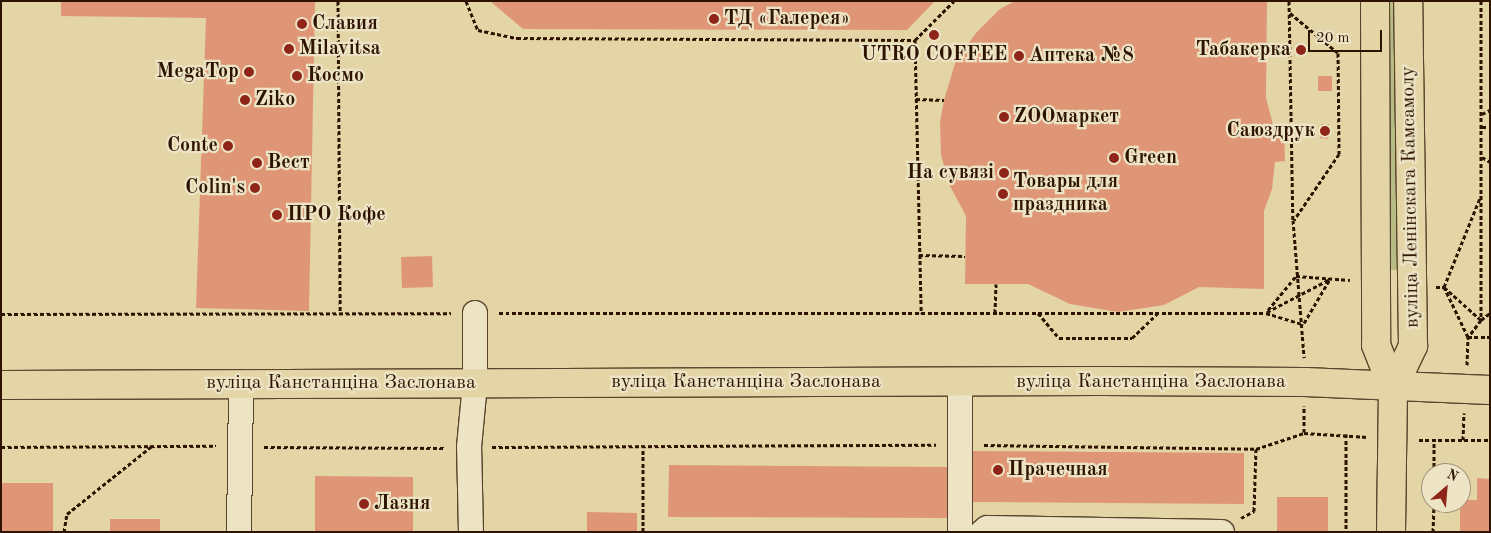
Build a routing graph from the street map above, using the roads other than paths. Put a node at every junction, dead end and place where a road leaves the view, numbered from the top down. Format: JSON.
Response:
{"nodes":[{"id":1,"x":1375,"y":1,"type":"edge"},
{"id":2,"x":1408,"y":1,"type":"edge"},
{"id":3,"x":475,"y":313,"type":"road end"},
{"id":4,"x":960,"y":381,"type":"junction"},
{"id":5,"x":475,"y":383,"type":"junction"},
{"id":6,"x":241,"y":384,"type":"junction"},
{"id":7,"x":1,"y":385,"type":"edge"},
{"id":8,"x":1393,"y":388,"type":"junction"},
{"id":9,"x":1490,"y":390,"type":"edge"},
{"id":10,"x":239,"y":532,"type":"edge"},
{"id":11,"x":471,"y":532,"type":"edge"},
{"id":12,"x":960,"y":532,"type":"edge"},
{"id":13,"x":982,"y":532,"type":"edge"},
{"id":14,"x":1220,"y":532,"type":"edge"},
{"id":15,"x":1391,"y":532,"type":"edge"}],
"edges":[{"from":1,"to":8,"type":"main road","name":"вуліца Ленінскага Камсамолу"},
{"from":2,"to":8,"type":"main road","name":"вуліца Ленінскага Камсамолу"},
{"from":3,"to":5,"type":"lane"},
{"from":4,"to":5,"type":"main road","name":"вуліца Канстанціна Заслонава"},
{"from":4,"to":8,"type":"main road","name":"вуліца Канстанціна Заслонава"},
{"from":4,"to":12,"type":"lane"},
{"from":5,"to":6,"type":"main road","name":"вуліца Канстанціна Заслонава"},
{"from":5,"to":11,"type":"lane"},
{"from":6,"to":7,"type":"main road","name":"вуліца Канстанціна Заслонава"},
{"from":6,"to":10,"type":"lane"},
{"from":8,"to":9,"type":"main road","name":"вуліца Канстанціна Заслонава"},
{"from":8,"to":15,"type":"main road","name":"вуліца Ленінскага Камсамолу"},
{"from":13,"to":14,"type":"lane"}]}
